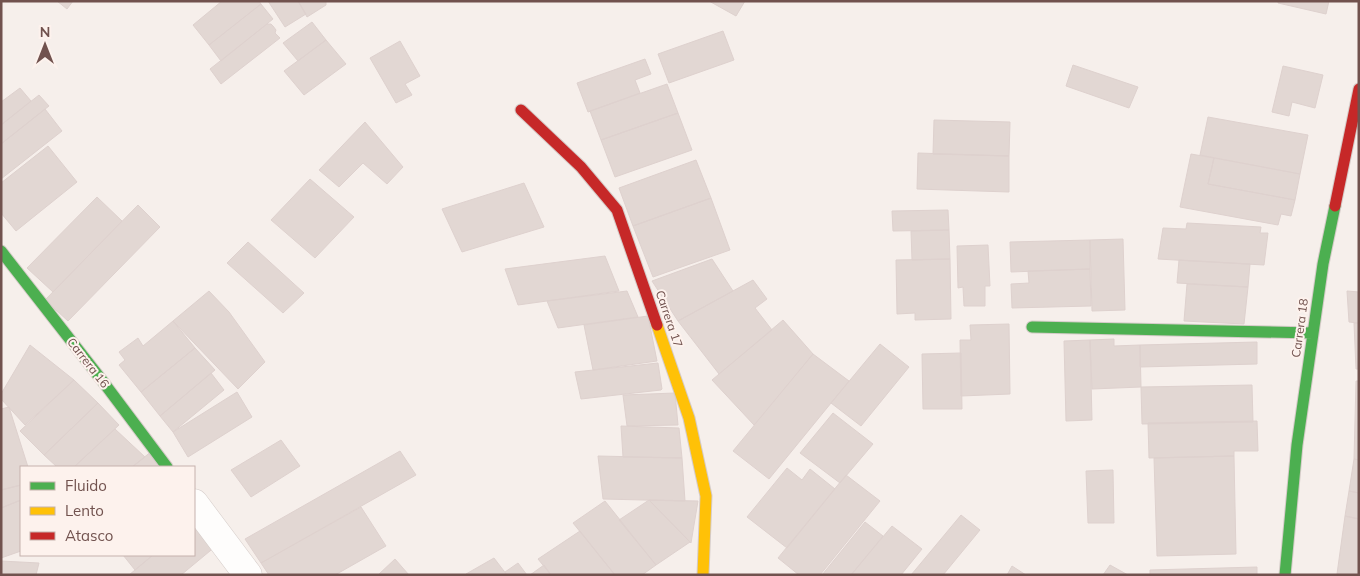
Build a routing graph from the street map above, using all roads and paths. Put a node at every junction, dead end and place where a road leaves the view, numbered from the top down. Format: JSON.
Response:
{"nodes":[{"id":1,"x":1359,"y":89,"type":"edge"},
{"id":2,"x":522,"y":110,"type":"dead end"},
{"id":3,"x":5,"y":255,"type":"edge"},
{"id":4,"x":1032,"y":327,"type":"dead end"},
{"id":5,"x":1313,"y":334,"type":"junction"},
{"id":6,"x":166,"y":466,"type":"edge"},
{"id":7,"x":195,"y":504,"type":"edge"},
{"id":8,"x":248,"y":575,"type":"edge"},
{"id":9,"x":703,"y":575,"type":"edge"},
{"id":10,"x":1285,"y":575,"type":"edge"}],
"edges":[{"from":1,"to":5,"type":"street","name":"Carrera 18"},
{"from":2,"to":9,"type":"street","name":"Carrera 17"},
{"from":3,"to":6,"type":"street","name":"Carrera 16"},
{"from":4,"to":5,"type":"street"},
{"from":5,"to":10,"type":"street","name":"Carrera 18"},
{"from":7,"to":8,"type":"street"}]}
